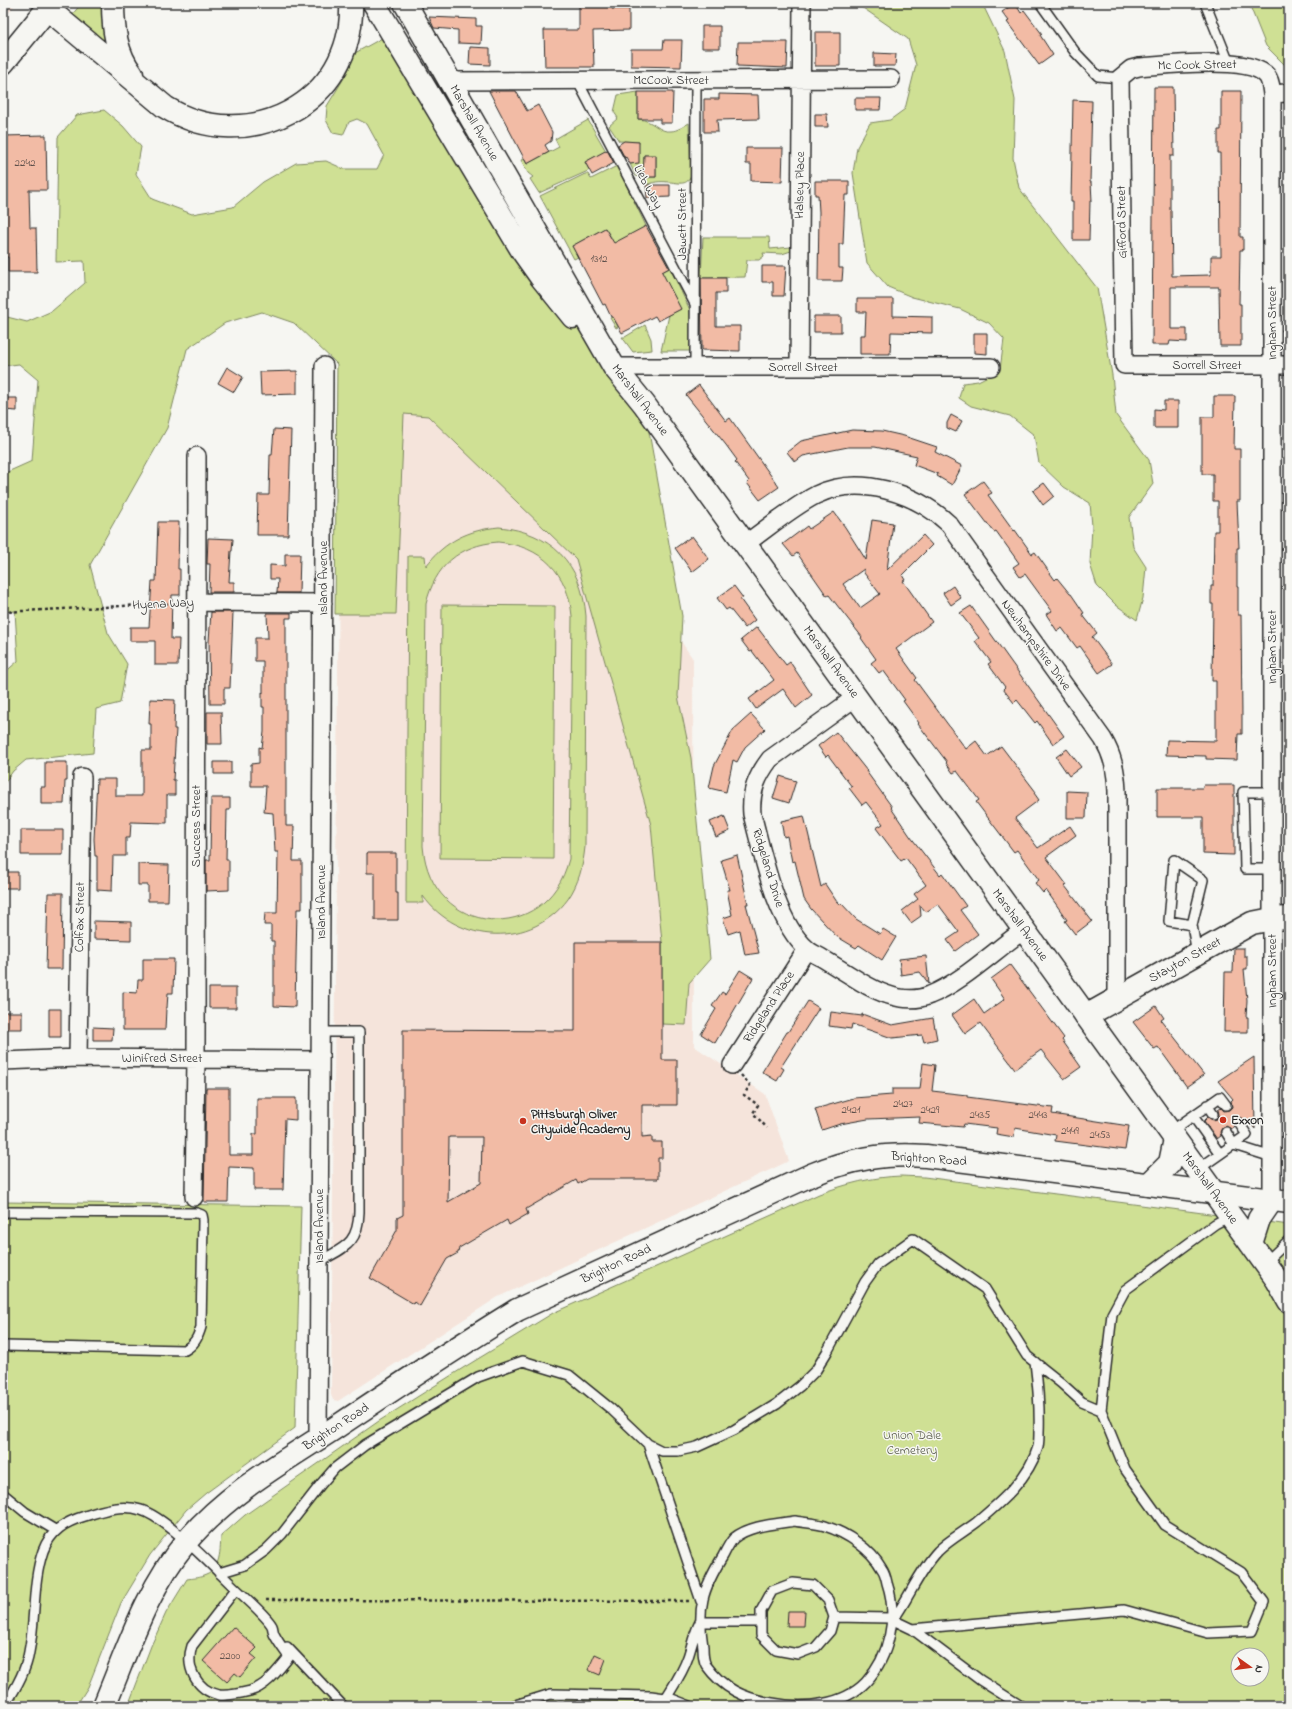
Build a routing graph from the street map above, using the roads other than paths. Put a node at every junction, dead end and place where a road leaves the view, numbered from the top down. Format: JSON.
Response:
{"nodes":[{"id":1,"x":113,"y":3,"type":"edge"},
{"id":2,"x":351,"y":3,"type":"edge"},
{"id":3,"x":374,"y":3,"type":"edge"},
{"id":4,"x":405,"y":3,"type":"edge"},
{"id":5,"x":802,"y":3,"type":"edge"},
{"id":6,"x":1040,"y":3,"type":"edge"},
{"id":7,"x":1205,"y":3,"type":"edge"},
{"id":8,"x":51,"y":5,"type":"edge"},
{"id":9,"x":3,"y":63,"type":"edge"},
{"id":10,"x":1229,"y":63,"type":"junction"},
{"id":11,"x":1120,"y":78,"type":"junction"},
{"id":12,"x":801,"y":79,"type":"junction"},
{"id":13,"x":891,"y":79,"type":"dead end"},
{"id":14,"x":577,"y":80,"type":"junction"},
{"id":15,"x":696,"y":80,"type":"junction"},
{"id":16,"x":451,"y":81,"type":"junction"},
{"id":17,"x":144,"y":89,"type":"junction"},
{"id":18,"x":1279,"y":93,"type":"joint"},
{"id":19,"x":695,"y":305,"type":"junction"},
{"id":20,"x":1124,"y":365,"type":"joint"},
{"id":21,"x":1281,"y":365,"type":"edge"},
{"id":22,"x":324,"y":366,"type":"dead end"},
{"id":23,"x":614,"y":367,"type":"junction"},
{"id":24,"x":695,"y":367,"type":"junction"},
{"id":25,"x":798,"y":367,"type":"junction"},
{"id":26,"x":991,"y":367,"type":"dead end"},
{"id":27,"x":197,"y":456,"type":"dead end"},
{"id":28,"x":745,"y":544,"type":"junction"},
{"id":29,"x":197,"y":602,"type":"junction"},
{"id":30,"x":323,"y":603,"type":"junction"},
{"id":31,"x":856,"y":697,"type":"junction"},
{"id":32,"x":82,"y":777,"type":"dead end"},
{"id":33,"x":1272,"y":792,"type":"junction"},
{"id":34,"x":1272,"y":869,"type":"junction"},
{"id":35,"x":1280,"y":919,"type":"edge"},
{"id":36,"x":1192,"y":925,"type":"junction"},
{"id":37,"x":1024,"y":930,"type":"junction"},
{"id":38,"x":807,"y":949,"type":"junction"},
{"id":39,"x":1197,"y":954,"type":"junction"},
{"id":40,"x":1117,"y":998,"type":"junction"},
{"id":41,"x":1086,"y":1016,"type":"junction"},
{"id":42,"x":321,"y":1032,"type":"junction"},
{"id":43,"x":78,"y":1058,"type":"junction"},
{"id":44,"x":196,"y":1058,"type":"junction"},
{"id":45,"x":320,"y":1060,"type":"junction"},
{"id":46,"x":3,"y":1061,"type":"edge"},
{"id":47,"x":732,"y":1065,"type":"road end"},
{"id":48,"x":1208,"y":1105,"type":"junction"},
{"id":49,"x":1226,"y":1105,"type":"dead end"},
{"id":50,"x":1213,"y":1114,"type":"dead end"},
{"id":51,"x":1193,"y":1116,"type":"junction"},
{"id":52,"x":1239,"y":1123,"type":"dead end"},
{"id":53,"x":1226,"y":1132,"type":"dead end"},
{"id":54,"x":1173,"y":1135,"type":"junction"},
{"id":55,"x":1234,"y":1145,"type":"junction"},
{"id":56,"x":1220,"y":1154,"type":"junction"},
{"id":57,"x":1272,"y":1157,"type":"junction"},
{"id":58,"x":1197,"y":1170,"type":"junction"},
{"id":59,"x":1149,"y":1184,"type":"junction"},
{"id":60,"x":1214,"y":1192,"type":"junction"},
{"id":61,"x":194,"y":1197,"type":"dead end"},
{"id":62,"x":1281,"y":1201,"type":"edge"},
{"id":63,"x":3,"y":1212,"type":"edge"},
{"id":64,"x":1230,"y":1216,"type":"junction"},
{"id":65,"x":1289,"y":1240,"type":"edge"},
{"id":66,"x":1251,"y":1244,"type":"junction"},
{"id":67,"x":319,"y":1262,"type":"junction"},
{"id":68,"x":1265,"y":1263,"type":"junction"},
{"id":69,"x":1289,"y":1301,"type":"edge"},
{"id":70,"x":3,"y":1346,"type":"edge"},
{"id":71,"x":1035,"y":1362,"type":"junction"},
{"id":72,"x":1101,"y":1410,"type":"junction"},
{"id":73,"x":318,"y":1438,"type":"junction"},
{"id":74,"x":648,"y":1444,"type":"junction"},
{"id":75,"x":3,"y":1494,"type":"edge"},
{"id":76,"x":54,"y":1530,"type":"junction"},
{"id":77,"x":186,"y":1542,"type":"junction"},
{"id":78,"x":219,"y":1573,"type":"junction"},
{"id":79,"x":236,"y":1589,"type":"junction"},
{"id":80,"x":701,"y":1601,"type":"junction"},
{"id":81,"x":834,"y":1617,"type":"junction"},
{"id":82,"x":893,"y":1620,"type":"junction"},
{"id":83,"x":700,"y":1622,"type":"junction"},
{"id":84,"x":761,"y":1622,"type":"junction"},
{"id":85,"x":912,"y":1629,"type":"junction"},
{"id":86,"x":274,"y":1633,"type":"junction"},
{"id":87,"x":666,"y":1698,"type":"junction"},
{"id":88,"x":4,"y":1706,"type":"edge"},
{"id":89,"x":104,"y":1706,"type":"edge"},
{"id":90,"x":343,"y":1706,"type":"edge"},
{"id":91,"x":512,"y":1706,"type":"edge"},
{"id":92,"x":690,"y":1706,"type":"edge"},
{"id":93,"x":1021,"y":1706,"type":"edge"}],
"edges":[{"from":1,"to":17,"type":"main road"},
{"from":2,"to":17,"type":"main road"},
{"from":3,"to":23,"type":"main road"},
{"from":4,"to":16,"type":"main road","name":"Marshall Avenue"},
{"from":5,"to":12,"type":"street","name":"Halsey Place"},
{"from":6,"to":11,"type":"lane"},
{"from":7,"to":10,"type":"lane"},
{"from":8,"to":9,"type":"main road"},
{"from":8,"to":17,"type":"main road"},
{"from":10,"to":11,"type":"street","name":"Mc Cook Street"},
{"from":10,"to":18,"type":"street","name":"Mc Cook Street"},
{"from":11,"to":20,"type":"street","name":"Gifford Street"},
{"from":12,"to":13,"type":"street","name":"McCook Street"},
{"from":12,"to":15,"type":"street","name":"McCook Street"},
{"from":12,"to":25,"type":"street","name":"Halsey Place"},
{"from":14,"to":15,"type":"street","name":"McCook Street"},
{"from":14,"to":16,"type":"street","name":"McCook Street"},
{"from":14,"to":19,"type":"lane","name":"Lieb Way"},
{"from":15,"to":19,"type":"lane","name":"Jawett Street"},
{"from":16,"to":23,"type":"main road","name":"Marshall Avenue"},
{"from":18,"to":21,"type":"street","name":"Ingham Street"},
{"from":19,"to":24,"type":"lane","name":"Jawett Street"},
{"from":20,"to":21,"type":"street","name":"Sorrell Street"},
{"from":21,"to":33,"type":"street","name":"Ingham Street"},
{"from":22,"to":30,"type":"street","name":"Island Avenue"},
{"from":23,"to":24,"type":"street","name":"Sorrell Street"},
{"from":23,"to":28,"type":"main road","name":"Marshall Avenue"},
{"from":24,"to":25,"type":"street","name":"Sorrell Street"},
{"from":25,"to":26,"type":"street","name":"Sorrell Street"},
{"from":27,"to":29,"type":"street","name":"Success Street"},
{"from":28,"to":31,"type":"main road","name":"Marshall Avenue"},
{"from":28,"to":40,"type":"street","name":"Newhampshire Drive"},
{"from":29,"to":30,"type":"street","name":"Hyena Way"},
{"from":29,"to":44,"type":"street","name":"Success Street"},
{"from":30,"to":42,"type":"street","name":"Island Avenue"},
{"from":31,"to":37,"type":"main road","name":"Marshall Avenue"},
{"from":31,"to":38,"type":"street","name":"Ridgeland Drive"},
{"from":32,"to":43,"type":"street","name":"Colfax Street"},
{"from":33,"to":34,"type":"street","name":"Ingham Street"},
{"from":33,"to":34,"type":"lane"},
{"from":34,"to":35,"type":"street","name":"Ingham Street"},
{"from":35,"to":39,"type":"main road","name":"Stayton Street"},
{"from":35,"to":57,"type":"street","name":"Ingham Street"},
{"from":36,"to":36,"type":"lane"},
{"from":36,"to":39,"type":"lane"},
{"from":37,"to":38,"type":"street","name":"Ridgeland Drive"},
{"from":37,"to":41,"type":"main road","name":"Marshall Avenue"},
{"from":38,"to":47,"type":"street","name":"Ridgeland Place"},
{"from":39,"to":40,"type":"main road","name":"Stayton Street"},
{"from":40,"to":41,"type":"main road","name":"Stayton Street"},
{"from":41,"to":54,"type":"main road","name":"Marshall Avenue"},
{"from":42,"to":45,"type":"street","name":"Island Avenue"},
{"from":42,"to":67,"type":"lane"},
{"from":43,"to":44,"type":"street","name":"Winifred Street"},
{"from":43,"to":46,"type":"street","name":"Winifred Street"},
{"from":44,"to":45,"type":"street","name":"Winifred Street"},
{"from":44,"to":61,"type":"street","name":"Success Street"},
{"from":45,"to":67,"type":"street","name":"Island Avenue"},
{"from":48,"to":49,"type":"lane"},
{"from":48,"to":50,"type":"lane"},
{"from":48,"to":51,"type":"lane"},
{"from":51,"to":54,"type":"lane"},
{"from":51,"to":56,"type":"lane"},
{"from":52,"to":55,"type":"lane"},
{"from":53,"to":55,"type":"lane"},
{"from":54,"to":58,"type":"main road","name":"Marshall Avenue"},
{"from":54,"to":59,"type":"main road"},
{"from":55,"to":56,"type":"lane"},
{"from":55,"to":57,"type":"lane"},
{"from":56,"to":58,"type":"lane"},
{"from":57,"to":62,"type":"street","name":"Ingham Street"},
{"from":58,"to":60,"type":"main road","name":"Marshall Avenue"},
{"from":59,"to":60,"type":"main road","name":"Brighton Road"},
{"from":59,"to":73,"type":"main road","name":"Brighton Road"},
{"from":60,"to":62,"type":"main road","name":"Brighton Road"},
{"from":60,"to":64,"type":"main road","name":"Marshall Avenue"},
{"from":62,"to":66,"type":"main road"},
{"from":63,"to":70,"type":"lane"},
{"from":64,"to":66,"type":"main road","name":"Marshall Avenue"},
{"from":64,"to":72,"type":"lane"},
{"from":65,"to":68,"type":"lane"},
{"from":66,"to":68,"type":"main road","name":"Marshall Avenue"},
{"from":67,"to":73,"type":"street","name":"Island Avenue"},
{"from":68,"to":69,"type":"main road","name":"Marshall Avenue"},
{"from":71,"to":72,"type":"lane"},
{"from":71,"to":74,"type":"lane"},
{"from":71,"to":82,"type":"lane"},
{"from":72,"to":85,"type":"lane"},
{"from":73,"to":77,"type":"main road","name":"Brighton Road"},
{"from":74,"to":78,"type":"lane"},
{"from":74,"to":80,"type":"lane"},
{"from":75,"to":76,"type":"lane"},
{"from":76,"to":77,"type":"lane"},
{"from":76,"to":88,"type":"lane"},
{"from":77,"to":78,"type":"lane"},
{"from":77,"to":89,"type":"main road","name":"Brighton Road"},
{"from":78,"to":79,"type":"lane"},
{"from":79,"to":86,"type":"lane"},
{"from":79,"to":86,"type":"lane"},
{"from":80,"to":82,"type":"lane"},
{"from":80,"to":83,"type":"lane"},
{"from":81,"to":82,"type":"lane"},
{"from":81,"to":84,"type":"lane"},
{"from":81,"to":84,"type":"lane"},
{"from":82,"to":83,"type":"lane"},
{"from":82,"to":85,"type":"lane"},
{"from":83,"to":84,"type":"lane"},
{"from":83,"to":87,"type":"lane"},
{"from":85,"to":93,"type":"lane"},
{"from":86,"to":90,"type":"lane"},
{"from":87,"to":91,"type":"lane"},
{"from":87,"to":92,"type":"lane"}]}
